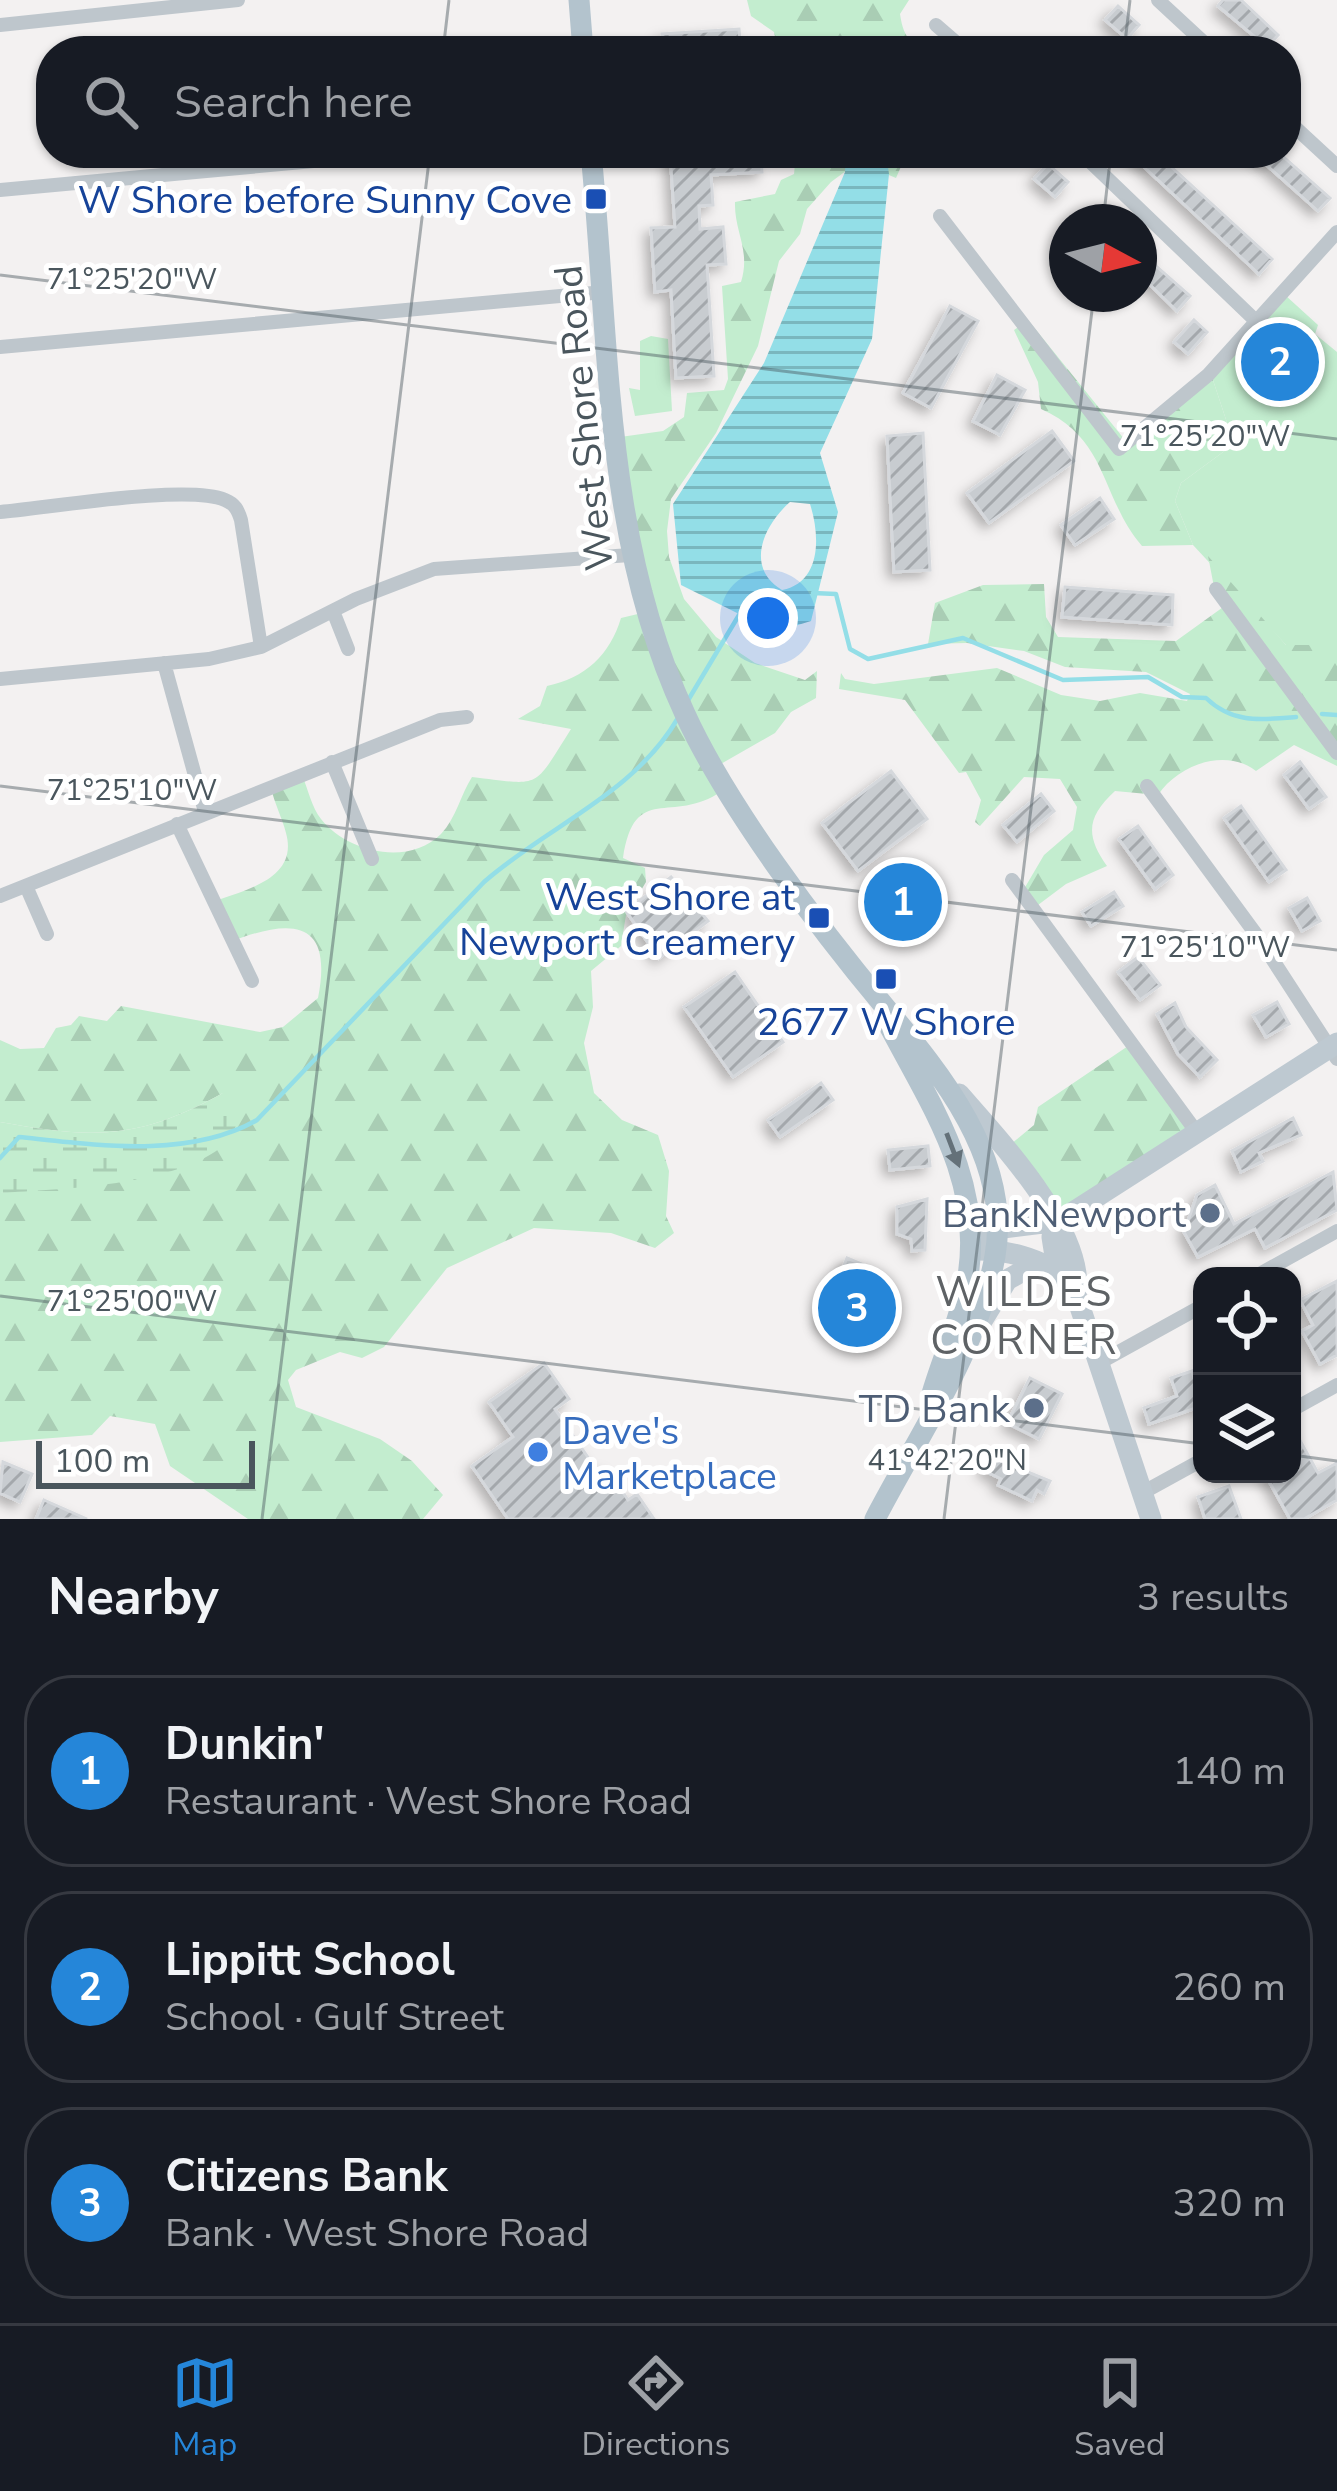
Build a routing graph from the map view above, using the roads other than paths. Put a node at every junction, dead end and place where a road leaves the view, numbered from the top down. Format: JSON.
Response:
{"nodes":[{"id":1,"x":238,"y":0,"type":"edge"},
{"id":2,"x":579,"y":0,"type":"edge"},
{"id":3,"x":1157,"y":0,"type":"edge"},
{"id":4,"x":0,"y":25,"type":"edge"},
{"id":5,"x":936,"y":25,"type":"dead end"},
{"id":6,"x":582,"y":36,"type":"edge"},
{"id":7,"x":949,"y":36,"type":"edge"},
{"id":8,"x":1197,"y":36,"type":"edge"},
{"id":9,"x":1301,"y":132,"type":"edge"},
{"id":10,"x":1337,"y":166,"type":"edge"},
{"id":11,"x":238,"y":168,"type":"edge"},
{"id":12,"x":592,"y":168,"type":"edge"},
{"id":13,"x":1097,"y":168,"type":"edge"},
{"id":14,"x":0,"y":190,"type":"edge"},
{"id":15,"x":940,"y":216,"type":"dead end"},
{"id":16,"x":1337,"y":232,"type":"edge"},
{"id":17,"x":604,"y":292,"type":"junction"},
{"id":18,"x":1257,"y":322,"type":"junction"},
{"id":19,"x":0,"y":347,"type":"edge"},
{"id":20,"x":0,"y":512,"type":"edge"},
{"id":21,"x":630,"y":555,"type":"junction"},
{"id":22,"x":1216,"y":589,"type":"dead end"},
{"id":23,"x":333,"y":611,"type":"junction"},
{"id":24,"x":261,"y":647,"type":"junction"},
{"id":25,"x":348,"y":649,"type":"dead end"},
{"id":26,"x":164,"y":663,"type":"junction"},
{"id":27,"x":0,"y":679,"type":"edge"},
{"id":28,"x":467,"y":717,"type":"dead end"},
{"id":29,"x":1337,"y":753,"type":"edge"},
{"id":30,"x":332,"y":762,"type":"junction"},
{"id":31,"x":1147,"y":786,"type":"dead end"},
{"id":32,"x":205,"y":812,"type":"junction"},
{"id":33,"x":177,"y":824,"type":"junction"},
{"id":34,"x":372,"y":859,"type":"dead end"},
{"id":35,"x":1012,"y":880,"type":"dead end"},
{"id":36,"x":26,"y":886,"type":"junction"},
{"id":37,"x":0,"y":896,"type":"edge"},
{"id":38,"x":46,"y":934,"type":"dead end"},
{"id":39,"x":861,"y":973,"type":"junction"},
{"id":40,"x":252,"y":981,"type":"dead end"},
{"id":41,"x":1334,"y":1050,"type":"edge"},
{"id":42,"x":944,"y":1076,"type":"junction"},
{"id":43,"x":1198,"y":1134,"type":"junction"},
{"id":44,"x":1059,"y":1221,"type":"junction"},
{"id":45,"x":1337,"y":1231,"type":"edge"},
{"id":46,"x":996,"y":1240,"type":"junction"},
{"id":47,"x":972,"y":1241,"type":"junction"},
{"id":48,"x":1037,"y":1263,"type":"junction"},
{"id":49,"x":1272,"y":1267,"type":"edge"},
{"id":50,"x":1071,"y":1288,"type":"junction"},
{"id":51,"x":1193,"y":1311,"type":"edge"},
{"id":52,"x":973,"y":1336,"type":"junction"},
{"id":53,"x":1097,"y":1364,"type":"junction"},
{"id":54,"x":1337,"y":1385,"type":"edge"},
{"id":55,"x":1301,"y":1405,"type":"edge"},
{"id":56,"x":921,"y":1431,"type":"junction"},
{"id":57,"x":1193,"y":1465,"type":"edge"},
{"id":58,"x":1142,"y":1493,"type":"junction"},
{"id":59,"x":875,"y":1519,"type":"edge"},
{"id":60,"x":1151,"y":1519,"type":"edge"}],
"edges":[{"from":1,"to":4,"type":"street"},
{"from":2,"to":6,"type":"main road"},
{"from":3,"to":8,"type":"street"},
{"from":5,"to":7,"type":"street"},
{"from":9,"to":10,"type":"street"},
{"from":11,"to":14,"type":"street"},
{"from":12,"to":17,"type":"main road","name":"West Shore Road"},
{"from":13,"to":18,"type":"street"},
{"from":15,"to":18,"type":"street"},
{"from":16,"to":18,"type":"street"},
{"from":17,"to":19,"type":"street"},
{"from":17,"to":21,"type":"main road","name":"West Shore Road"},
{"from":20,"to":24,"type":"street"},
{"from":21,"to":23,"type":"street"},
{"from":21,"to":39,"type":"main road","name":"West Shore Road"},
{"from":22,"to":29,"type":"street"},
{"from":23,"to":24,"type":"street"},
{"from":23,"to":25,"type":"street"},
{"from":24,"to":26,"type":"street"},
{"from":26,"to":27,"type":"street"},
{"from":26,"to":32,"type":"street"},
{"from":28,"to":30,"type":"street"},
{"from":30,"to":32,"type":"street"},
{"from":30,"to":34,"type":"street"},
{"from":31,"to":41,"type":"street"},
{"from":32,"to":33,"type":"street"},
{"from":33,"to":36,"type":"street"},
{"from":33,"to":40,"type":"street"},
{"from":35,"to":43,"type":"street"},
{"from":36,"to":37,"type":"street"},
{"from":36,"to":38,"type":"street"},
{"from":39,"to":42,"type":"main road","name":"West Shore Road"},
{"from":39,"to":47,"type":"main road","name":"West Shore Road","one_way":true},
{"from":41,"to":43,"type":"main road"},
{"from":42,"to":44,"type":"main road"},
{"from":42,"to":46,"type":"main road","name":"West Shore Road"},
{"from":43,"to":44,"type":"main road"},
{"from":44,"to":46,"type":"main road"},
{"from":44,"to":50,"type":"main road"},
{"from":45,"to":49,"type":"street"},
{"from":46,"to":47,"type":"main road"},
{"from":46,"to":48,"type":"main road"},
{"from":46,"to":52,"type":"main road","name":"West Shore Road"},
{"from":47,"to":56,"type":"main road","name":"West Shore Road"},
{"from":48,"to":50,"type":"main road"},
{"from":48,"to":52,"type":"main road"},
{"from":50,"to":53,"type":"main road"},
{"from":51,"to":53,"type":"street"},
{"from":52,"to":56,"type":"main road","name":"West Shore Road"},
{"from":53,"to":58,"type":"main road"},
{"from":54,"to":55,"type":"street"},
{"from":56,"to":59,"type":"main road","name":"West Shore Road"},
{"from":57,"to":58,"type":"street"},
{"from":58,"to":60,"type":"main road"}]}
